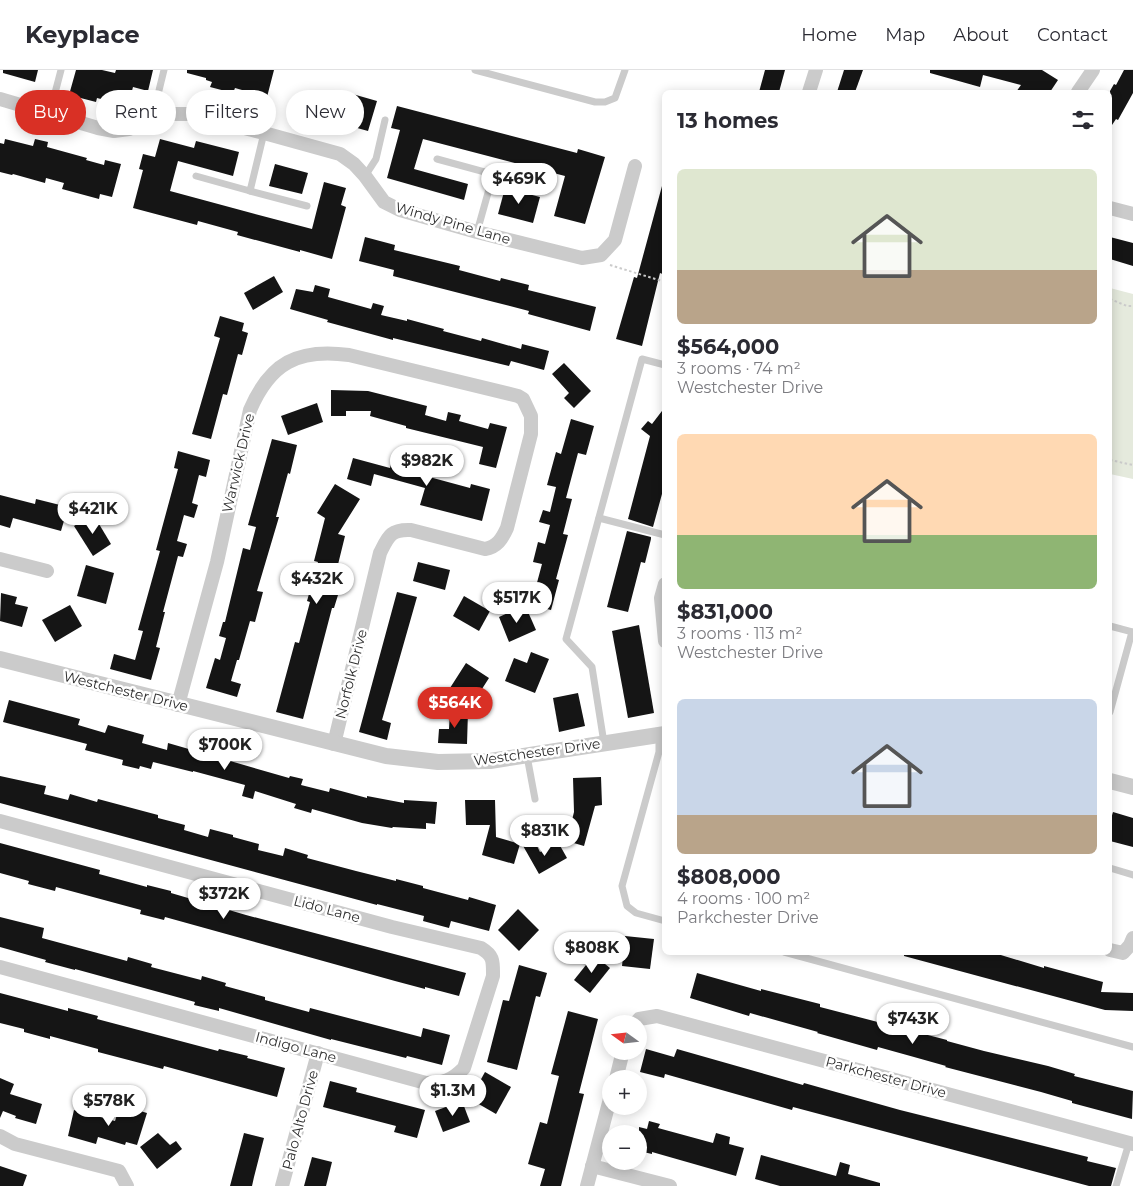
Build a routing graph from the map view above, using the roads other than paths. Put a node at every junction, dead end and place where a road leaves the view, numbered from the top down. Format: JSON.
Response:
{"nodes":[{"id":1,"x":61,"y":70,"type":"edge"},
{"id":2,"x":164,"y":70,"type":"edge"},
{"id":3,"x":475,"y":70,"type":"edge"},
{"id":4,"x":625,"y":70,"type":"edge"},
{"id":5,"x":816,"y":70,"type":"edge"},
{"id":6,"x":1093,"y":70,"type":"edge"},
{"id":7,"x":56,"y":90,"type":"edge"},
{"id":8,"x":159,"y":90,"type":"edge"},
{"id":9,"x":810,"y":90,"type":"edge"},
{"id":10,"x":1079,"y":90,"type":"edge"},
{"id":11,"x":0,"y":98,"type":"edge"},
{"id":12,"x":15,"y":102,"type":"edge"},
{"id":13,"x":385,"y":120,"type":"dead end"},
{"id":14,"x":264,"y":135,"type":"edge"},
{"id":15,"x":271,"y":135,"type":"edge"},
{"id":16,"x":437,"y":159,"type":"dead end"},
{"id":17,"x":635,"y":166,"type":"dead end"},
{"id":18,"x":493,"y":175,"type":"junction"},
{"id":19,"x":196,"y":176,"type":"dead end"},
{"id":20,"x":365,"y":176,"type":"junction"},
{"id":21,"x":547,"y":189,"type":"dead end"},
{"id":22,"x":250,"y":191,"type":"junction"},
{"id":23,"x":307,"y":206,"type":"dead end"},
{"id":24,"x":1112,"y":209,"type":"edge"},
{"id":25,"x":1133,"y":214,"type":"edge"},
{"id":26,"x":477,"y":232,"type":"junction"},
{"id":27,"x":662,"y":364,"type":"edge"},
{"id":28,"x":527,"y":407,"type":"joint"},
{"id":29,"x":599,"y":518,"type":"junction"},
{"id":30,"x":662,"y":534,"type":"edge"},
{"id":31,"x":0,"y":559,"type":"edge"},
{"id":32,"x":47,"y":571,"type":"dead end"},
{"id":33,"x":662,"y":594,"type":"edge"},
{"id":34,"x":662,"y":609,"type":"edge"},
{"id":35,"x":1112,"y":627,"type":"edge"},
{"id":36,"x":1132,"y":632,"type":"edge"},
{"id":37,"x":0,"y":659,"type":"edge"},
{"id":38,"x":178,"y":705,"type":"junction"},
{"id":39,"x":1112,"y":705,"type":"edge"},
{"id":40,"x":662,"y":735,"type":"edge"},
{"id":41,"x":604,"y":743,"type":"junction"},
{"id":42,"x":334,"y":744,"type":"junction"},
{"id":43,"x":527,"y":756,"type":"junction"},
{"id":44,"x":1112,"y":782,"type":"edge"},
{"id":45,"x":1133,"y":787,"type":"edge"},
{"id":46,"x":536,"y":800,"type":"dead end"},
{"id":47,"x":0,"y":820,"type":"edge"},
{"id":48,"x":1112,"y":869,"type":"edge"},
{"id":49,"x":1133,"y":875,"type":"edge"},
{"id":50,"x":662,"y":919,"type":"edge"},
{"id":51,"x":1133,"y":938,"type":"edge"},
{"id":52,"x":481,"y":948,"type":"joint"},
{"id":53,"x":1116,"y":951,"type":"edge"},
{"id":54,"x":795,"y":955,"type":"edge"},
{"id":55,"x":0,"y":967,"type":"edge"},
{"id":56,"x":648,"y":1018,"type":"edge"},
{"id":57,"x":1133,"y":1046,"type":"edge"},
{"id":58,"x":318,"y":1053,"type":"junction"},
{"id":59,"x":606,"y":1115,"type":"edge"},
{"id":60,"x":0,"y":1136,"type":"edge"},
{"id":61,"x":1131,"y":1144,"type":"edge"},
{"id":62,"x":592,"y":1166,"type":"junction"},
{"id":63,"x":127,"y":1186,"type":"edge"},
{"id":64,"x":282,"y":1186,"type":"edge"},
{"id":65,"x":587,"y":1186,"type":"edge"},
{"id":66,"x":670,"y":1186,"type":"edge"},
{"id":67,"x":1116,"y":1186,"type":"edge"}],
"edges":[{"from":1,"to":7,"type":"lane"},
{"from":2,"to":8,"type":"lane"},
{"from":3,"to":4,"type":"lane"},
{"from":5,"to":9,"type":"street"},
{"from":6,"to":10,"type":"street"},
{"from":11,"to":12,"type":"street","name":"Windy Pine Lane"},
{"from":13,"to":20,"type":"lane"},
{"from":14,"to":22,"type":"lane"},
{"from":15,"to":20,"type":"street","name":"Windy Pine Lane"},
{"from":16,"to":18,"type":"lane"},
{"from":17,"to":26,"type":"street","name":"Windy Pine Lane"},
{"from":18,"to":21,"type":"lane"},
{"from":18,"to":26,"type":"lane"},
{"from":19,"to":22,"type":"lane"},
{"from":20,"to":26,"type":"street","name":"Windy Pine Lane"},
{"from":22,"to":23,"type":"lane"},
{"from":24,"to":25,"type":"street"},
{"from":27,"to":29,"type":"lane"},
{"from":28,"to":38,"type":"street","name":"Warwick Drive"},
{"from":28,"to":42,"type":"street","name":"Norfolk Drive"},
{"from":29,"to":30,"type":"lane"},
{"from":29,"to":41,"type":"lane"},
{"from":31,"to":32,"type":"street"},
{"from":33,"to":34,"type":"street"},
{"from":35,"to":36,"type":"lane"},
{"from":36,"to":39,"type":"lane"},
{"from":37,"to":38,"type":"street","name":"Westchester Drive"},
{"from":38,"to":42,"type":"street","name":"Westchester Drive"},
{"from":40,"to":41,"type":"street","name":"Westchester Drive"},
{"from":40,"to":50,"type":"lane"},
{"from":41,"to":43,"type":"street","name":"Westchester Drive"},
{"from":42,"to":43,"type":"street","name":"Westchester Drive"},
{"from":43,"to":46,"type":"lane"},
{"from":44,"to":45,"type":"street"},
{"from":47,"to":52,"type":"street","name":"Lido Lane"},
{"from":48,"to":49,"type":"lane"},
{"from":51,"to":53,"type":"street"},
{"from":52,"to":58,"type":"street","name":"Indigo Lane"},
{"from":54,"to":57,"type":"lane"},
{"from":55,"to":58,"type":"street","name":"Indigo Lane"},
{"from":56,"to":61,"type":"street","name":"Parkchester Drive"},
{"from":58,"to":64,"type":"street","name":"Palo Alto Drive"},
{"from":59,"to":62,"type":"street"},
{"from":60,"to":63,"type":"street"},
{"from":61,"to":67,"type":"lane"},
{"from":62,"to":65,"type":"street"},
{"from":62,"to":66,"type":"street"}]}
